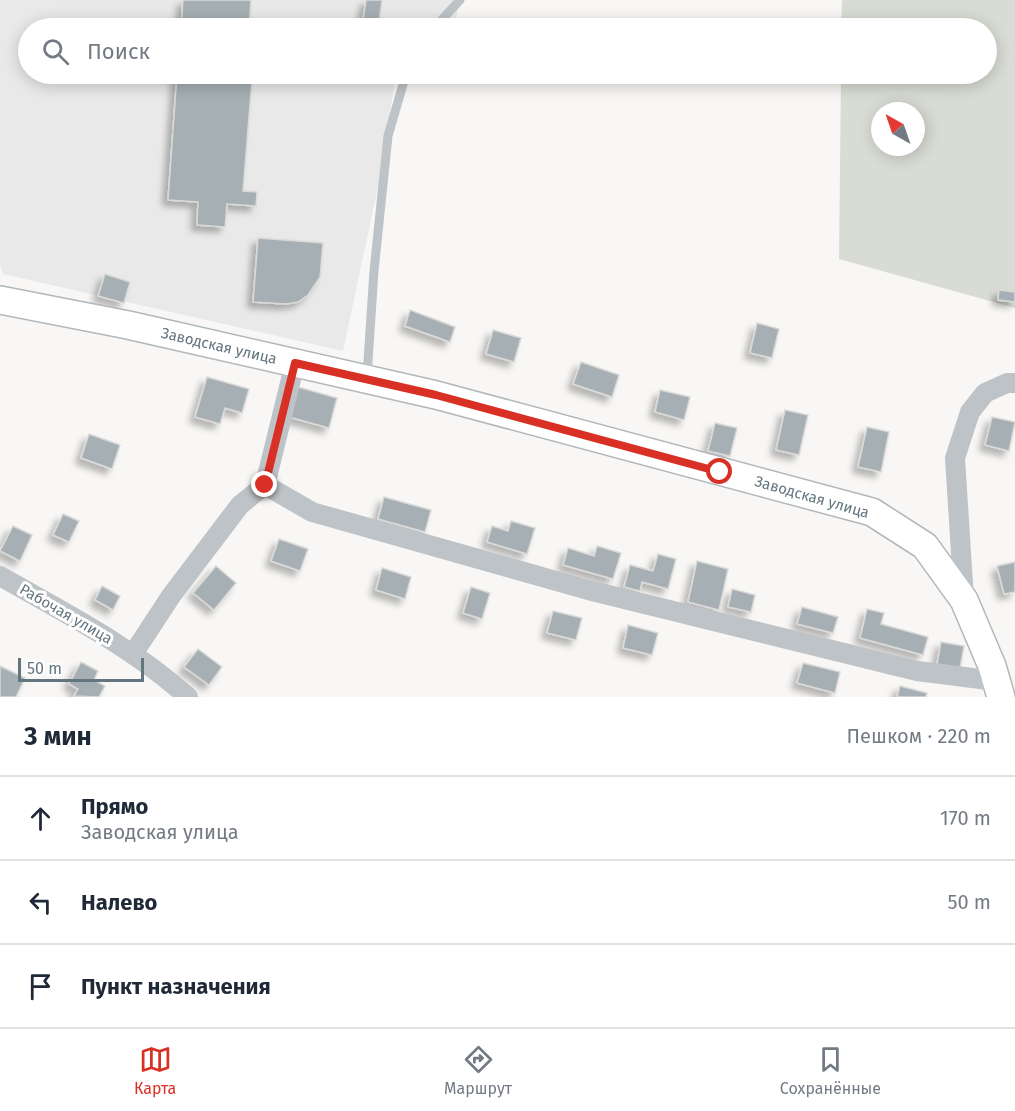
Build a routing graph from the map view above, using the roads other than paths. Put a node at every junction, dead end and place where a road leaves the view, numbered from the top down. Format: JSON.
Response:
{"nodes":[{"id":1,"x":460,"y":0,"type":"edge"},
{"id":2,"x":443,"y":18,"type":"edge"},
{"id":3,"x":403,"y":84,"type":"edge"},
{"id":4,"x":0,"y":300,"type":"edge"},
{"id":5,"x":295,"y":363,"type":"junction"},
{"id":6,"x":367,"y":379,"type":"junction"},
{"id":7,"x":1015,"y":383,"type":"edge"},
{"id":8,"x":265,"y":485,"type":"junction"},
{"id":9,"x":0,"y":576,"type":"edge"},
{"id":10,"x":964,"y":600,"type":"junction"},
{"id":11,"x":133,"y":654,"type":"junction"},
{"id":12,"x":999,"y":689,"type":"edge"},
{"id":13,"x":188,"y":697,"type":"edge"}],
"edges":[{"from":1,"to":2,"type":"lane"},
{"from":3,"to":6,"type":"lane"},
{"from":4,"to":5,"type":"street","name":"Заводская улица"},
{"from":5,"to":6,"type":"street","name":"Заводская улица"},
{"from":5,"to":8,"type":"street"},
{"from":6,"to":10,"type":"street","name":"Заводская улица"},
{"from":7,"to":10,"type":"street"},
{"from":8,"to":11,"type":"street"},
{"from":8,"to":12,"type":"street"},
{"from":9,"to":11,"type":"street","name":"Рабочая улица"},
{"from":10,"to":12,"type":"street","name":"Заводская улица"},
{"from":11,"to":13,"type":"street","name":"Рабочая улица"}]}
